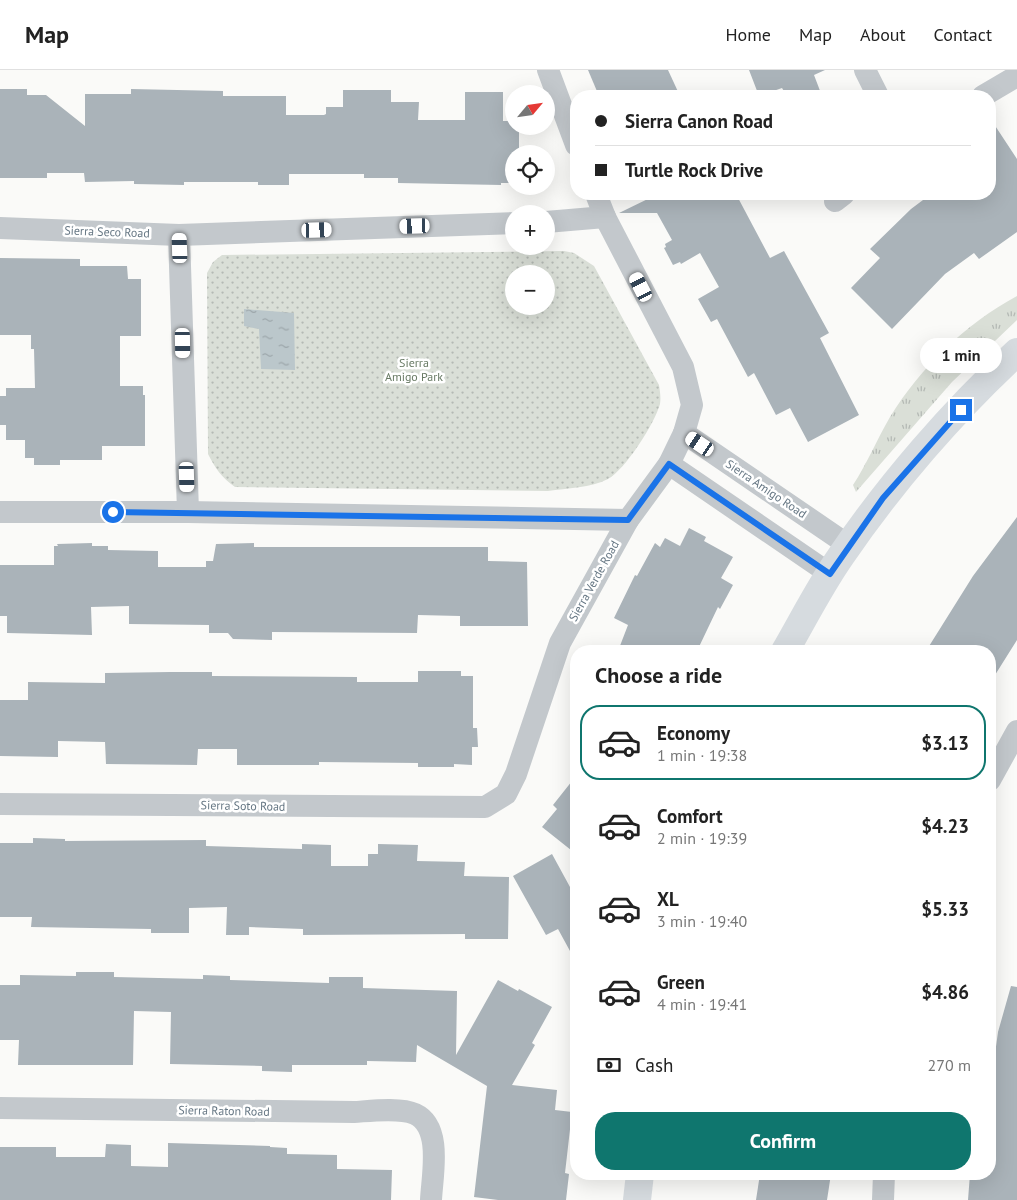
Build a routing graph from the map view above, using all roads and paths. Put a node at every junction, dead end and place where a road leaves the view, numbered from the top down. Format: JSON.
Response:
{"nodes":[{"id":1,"x":548,"y":70,"type":"edge"},
{"id":2,"x":865,"y":70,"type":"edge"},
{"id":3,"x":1017,"y":76,"type":"edge"},
{"id":4,"x":875,"y":90,"type":"edge"},
{"id":5,"x":993,"y":90,"type":"edge"},
{"id":6,"x":570,"y":129,"type":"edge"},
{"id":7,"x":598,"y":200,"type":"edge"},
{"id":8,"x":605,"y":217,"type":"junction"},
{"id":9,"x":555,"y":221,"type":"edge"},
{"id":10,"x":505,"y":223,"type":"edge"},
{"id":11,"x":0,"y":228,"type":"edge"},
{"id":12,"x":180,"y":235,"type":"junction"},
{"id":13,"x":1017,"y":352,"type":"edge"},
{"id":14,"x":684,"y":433,"type":"junction"},
{"id":15,"x":669,"y":464,"type":"junction"},
{"id":16,"x":0,"y":512,"type":"edge"},
{"id":17,"x":188,"y":512,"type":"junction"},
{"id":18,"x":628,"y":520,"type":"junction"},
{"id":19,"x":848,"y":545,"type":"junction"},
{"id":20,"x":830,"y":574,"type":"junction"},
{"id":21,"x":789,"y":645,"type":"edge"},
{"id":22,"x":1017,"y":732,"type":"edge"},
{"id":23,"x":996,"y":769,"type":"edge"},
{"id":24,"x":0,"y":804,"type":"edge"},
{"id":25,"x":486,"y":807,"type":"joint"},
{"id":26,"x":0,"y":1108,"type":"edge"},
{"id":27,"x":639,"y":1180,"type":"edge"},
{"id":28,"x":884,"y":1180,"type":"edge"},
{"id":29,"x":431,"y":1200,"type":"edge"},
{"id":30,"x":637,"y":1200,"type":"edge"},
{"id":31,"x":883,"y":1200,"type":"edge"}],
"edges":[{"from":1,"to":6,"type":"street"},
{"from":2,"to":4,"type":"street"},
{"from":3,"to":5,"type":"street"},
{"from":7,"to":8,"type":"street","name":"Sierra Verde Road"},
{"from":8,"to":9,"type":"street"},
{"from":8,"to":14,"type":"street","name":"Sierra Verde Road"},
{"from":10,"to":12,"type":"street","name":"Sierra Seco Road"},
{"from":11,"to":12,"type":"street","name":"Sierra Seco Road"},
{"from":12,"to":17,"type":"street"},
{"from":13,"to":19,"type":"street"},
{"from":14,"to":15,"type":"street","name":"Sierra Verde Road"},
{"from":14,"to":19,"type":"street","name":"Sierra Amigo Road"},
{"from":15,"to":18,"type":"street","name":"Sierra Verde Road"},
{"from":15,"to":20,"type":"street"},
{"from":16,"to":17,"type":"street"},
{"from":17,"to":18,"type":"street"},
{"from":18,"to":25,"type":"street","name":"Sierra Verde Road"},
{"from":19,"to":20,"type":"street"},
{"from":20,"to":21,"type":"street"},
{"from":22,"to":23,"type":"street"},
{"from":24,"to":25,"type":"street","name":"Sierra Soto Road"},
{"from":26,"to":29,"type":"street","name":"Sierra Raton Road"},
{"from":27,"to":30,"type":"street"},
{"from":28,"to":31,"type":"street"}]}
